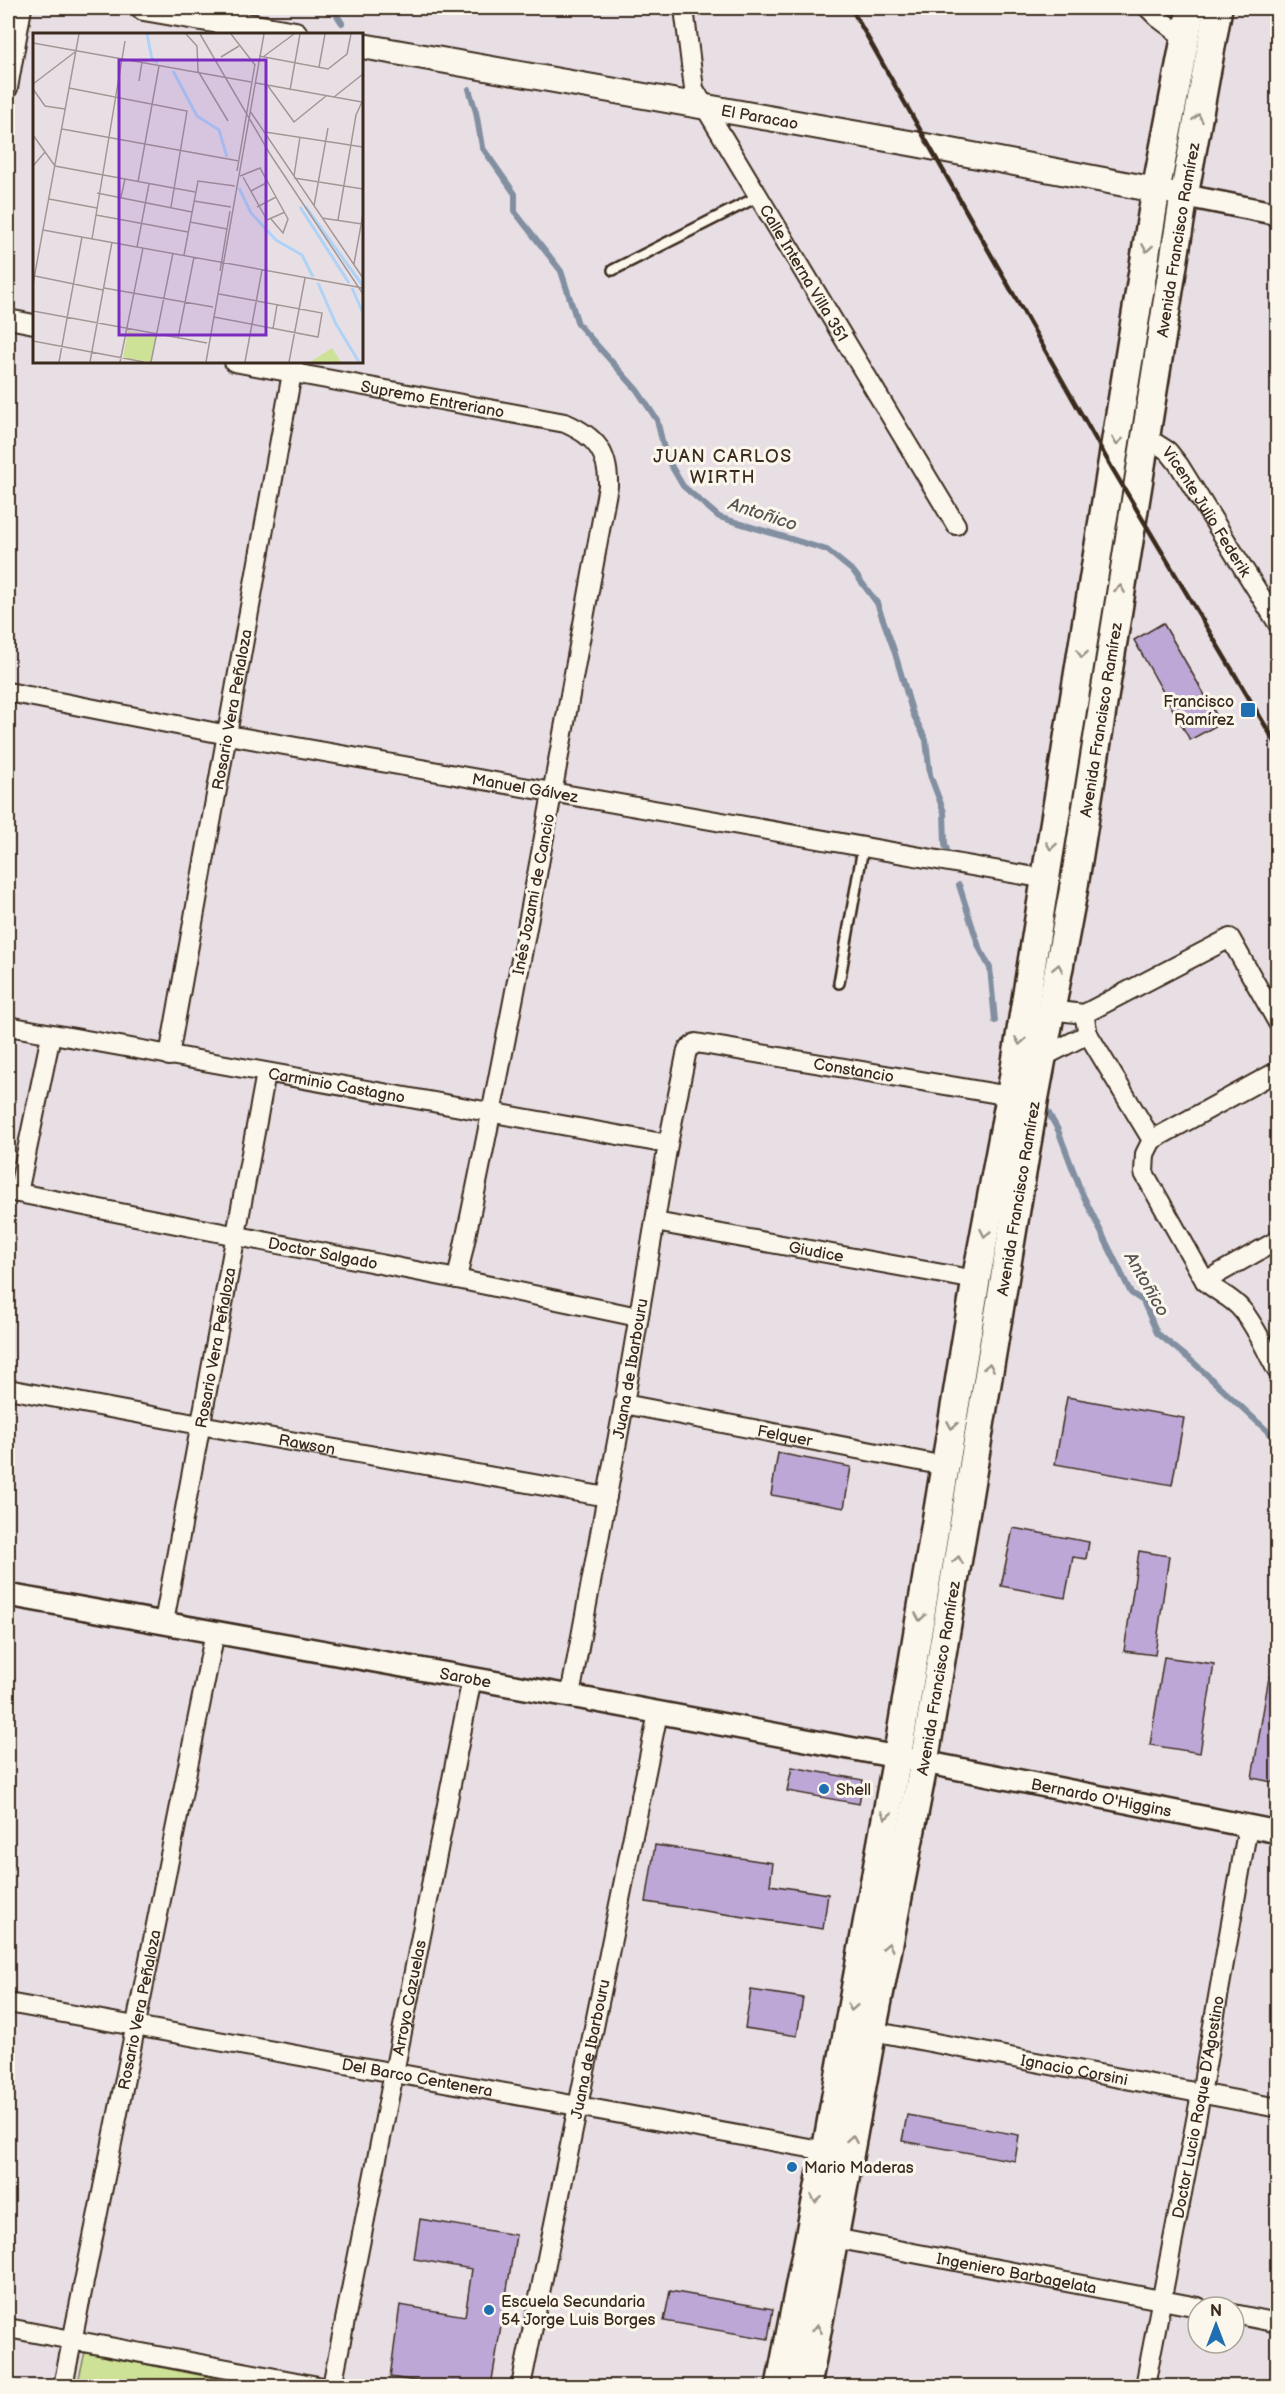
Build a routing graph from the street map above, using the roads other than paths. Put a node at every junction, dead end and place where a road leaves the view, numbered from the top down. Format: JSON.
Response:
{"nodes":[{"id":1,"x":22,"y":8,"type":"edge"},
{"id":2,"x":144,"y":8,"type":"edge"},
{"id":3,"x":684,"y":8,"type":"edge"},
{"id":4,"x":1148,"y":8,"type":"edge"},
{"id":5,"x":1191,"y":8,"type":"edge"},
{"id":6,"x":1218,"y":8,"type":"edge"},
{"id":7,"x":200,"y":26,"type":"edge"},
{"id":8,"x":283,"y":33,"type":"edge"},
{"id":9,"x":1185,"y":38,"type":"junction"},
{"id":10,"x":363,"y":46,"type":"edge"},
{"id":11,"x":8,"y":88,"type":"edge"},
{"id":12,"x":706,"y":107,"type":"junction"},
{"id":13,"x":1156,"y":190,"type":"junction"},
{"id":14,"x":759,"y":196,"type":"junction"},
{"id":15,"x":1184,"y":196,"type":"junction"},
{"id":16,"x":1278,"y":214,"type":"edge"},
{"id":17,"x":613,"y":270,"type":"dead end"},
{"id":18,"x":8,"y":319,"type":"edge"},
{"id":19,"x":33,"y":324,"type":"edge"},
{"id":20,"x":246,"y":363,"type":"edge"},
{"id":21,"x":293,"y":367,"type":"edge"},
{"id":22,"x":1146,"y":437,"type":"junction"},
{"id":23,"x":593,"y":439,"type":"joint"},
{"id":24,"x":956,"y":525,"type":"dead end"},
{"id":25,"x":1278,"y":624,"type":"edge"},
{"id":26,"x":8,"y":692,"type":"edge"},
{"id":27,"x":228,"y":735,"type":"junction"},
{"id":28,"x":552,"y":793,"type":"junction"},
{"id":29,"x":863,"y":849,"type":"junction"},
{"id":30,"x":1046,"y":879,"type":"junction"},
{"id":31,"x":839,"y":983,"type":"dead end"},
{"id":32,"x":1050,"y":1010,"type":"junction"},
{"id":33,"x":1084,"y":1014,"type":"junction"},
{"id":34,"x":1278,"y":1023,"type":"edge"},
{"id":35,"x":8,"y":1026,"type":"edge"},
{"id":36,"x":1088,"y":1034,"type":"junction"},
{"id":37,"x":51,"y":1035,"type":"junction"},
{"id":38,"x":696,"y":1044,"type":"joint"},
{"id":39,"x":169,"y":1056,"type":"junction"},
{"id":40,"x":1041,"y":1058,"type":"junction"},
{"id":41,"x":1278,"y":1071,"type":"edge"},
{"id":42,"x":266,"y":1073,"type":"junction"},
{"id":43,"x":1010,"y":1096,"type":"junction"},
{"id":44,"x":492,"y":1114,"type":"junction"},
{"id":45,"x":1152,"y":1140,"type":"junction"},
{"id":46,"x":668,"y":1144,"type":"junction"},
{"id":47,"x":13,"y":1192,"type":"edge"},
{"id":48,"x":655,"y":1222,"type":"junction"},
{"id":49,"x":235,"y":1237,"type":"junction"},
{"id":50,"x":1278,"y":1240,"type":"edge"},
{"id":51,"x":458,"y":1279,"type":"junction"},
{"id":52,"x":976,"y":1280,"type":"junction"},
{"id":53,"x":1205,"y":1281,"type":"junction"},
{"id":54,"x":638,"y":1317,"type":"junction"},
{"id":55,"x":1278,"y":1372,"type":"edge"},
{"id":56,"x":8,"y":1389,"type":"edge"},
{"id":57,"x":624,"y":1404,"type":"junction"},
{"id":58,"x":200,"y":1425,"type":"junction"},
{"id":59,"x":945,"y":1466,"type":"junction"},
{"id":60,"x":607,"y":1497,"type":"junction"},
{"id":61,"x":8,"y":1595,"type":"edge"},
{"id":62,"x":164,"y":1622,"type":"junction"},
{"id":63,"x":215,"y":1632,"type":"junction"},
{"id":64,"x":472,"y":1678,"type":"junction"},
{"id":65,"x":570,"y":1696,"type":"junction"},
{"id":66,"x":658,"y":1713,"type":"junction"},
{"id":67,"x":897,"y":1758,"type":"junction"},
{"id":68,"x":924,"y":1762,"type":"junction"},
{"id":69,"x":1248,"y":1826,"type":"junction"},
{"id":70,"x":1278,"y":1832,"type":"edge"},
{"id":71,"x":8,"y":2003,"type":"edge"},
{"id":72,"x":135,"y":2026,"type":"junction"},
{"id":73,"x":872,"y":2031,"type":"junction"},
{"id":74,"x":393,"y":2074,"type":"junction"},
{"id":75,"x":1201,"y":2094,"type":"junction"},
{"id":76,"x":577,"y":2106,"type":"junction"},
{"id":77,"x":1278,"y":2108,"type":"edge"},
{"id":78,"x":826,"y":2151,"type":"junction"},
{"id":79,"x":834,"y":2238,"type":"junction"},
{"id":80,"x":1161,"y":2300,"type":"junction"},
{"id":81,"x":1186,"y":2305,"type":"edge"},
{"id":82,"x":1246,"y":2316,"type":"edge"},
{"id":83,"x":1278,"y":2323,"type":"edge"},
{"id":84,"x":8,"y":2328,"type":"edge"},
{"id":85,"x":73,"y":2340,"type":"junction"},
{"id":86,"x":63,"y":2386,"type":"edge"},
{"id":87,"x":318,"y":2386,"type":"edge"},
{"id":88,"x":332,"y":2386,"type":"edge"},
{"id":89,"x":521,"y":2386,"type":"edge"},
{"id":90,"x":780,"y":2386,"type":"edge"},
{"id":91,"x":807,"y":2386,"type":"edge"},
{"id":92,"x":1145,"y":2386,"type":"edge"}],
"edges":[{"from":1,"to":11,"type":"street"},
{"from":2,"to":7,"type":"main road"},
{"from":3,"to":12,"type":"street","name":"Calle Interna Villa 351"},
{"from":4,"to":9,"type":"street"},
{"from":5,"to":9,"type":"main road","name":"Avenida Francisco Ramírez"},
{"from":15,"to":6,"type":"main road","name":"Avenida Francisco Ramírez","one_way":true},
{"from":7,"to":8,"type":"main road"},
{"from":9,"to":13,"type":"main road","name":"Avenida Francisco Ramírez"},
{"from":10,"to":12,"type":"main road","name":"El Paracao"},
{"from":12,"to":13,"type":"main road","name":"El Paracao"},
{"from":12,"to":14,"type":"street","name":"Calle Interna Villa 351"},
{"from":13,"to":15,"type":"street"},
{"from":13,"to":30,"type":"main road","name":"Avenida Francisco Ramírez","one_way":true},
{"from":14,"to":17,"type":"lane"},
{"from":14,"to":24,"type":"street","name":"Calle Interna Villa 351"},
{"from":15,"to":16,"type":"street"},
{"from":15,"to":22,"type":"main road","name":"Avenida Francisco Ramírez"},
{"from":18,"to":19,"type":"street"},
{"from":20,"to":21,"type":"street","name":"Supremo Entreriano"},
{"from":21,"to":23,"type":"street","name":"Supremo Entreriano"},
{"from":21,"to":27,"type":"street","name":"Rosario Vera Peñaloza"},
{"from":22,"to":25,"type":"street","name":"Vicente Julio Federik"},
{"from":32,"to":22,"type":"main road","name":"Avenida Francisco Ramírez","one_way":true},
{"from":23,"to":28,"type":"street","name":"Inés Jozami de Cancio"},
{"from":26,"to":27,"type":"street","name":"Manuel Gálvez"},
{"from":27,"to":28,"type":"street","name":"Manuel Gálvez"},
{"from":27,"to":39,"type":"street","name":"Rosario Vera Peñaloza"},
{"from":28,"to":29,"type":"street","name":"Manuel Gálvez"},
{"from":28,"to":44,"type":"street","name":"Inés Jozami de Cancio"},
{"from":29,"to":30,"type":"street","name":"Manuel Gálvez"},
{"from":29,"to":31,"type":"lane"},
{"from":30,"to":43,"type":"main road","name":"Avenida Francisco Ramírez","one_way":true},
{"from":32,"to":33,"type":"street"},
{"from":32,"to":40,"type":"main road","name":"Avenida Francisco Ramírez"},
{"from":33,"to":34,"type":"street"},
{"from":33,"to":36,"type":"street"},
{"from":35,"to":37,"type":"street","name":"Carminio Castagno"},
{"from":36,"to":40,"type":"street"},
{"from":36,"to":45,"type":"street"},
{"from":37,"to":39,"type":"street","name":"Carminio Castagno"},
{"from":37,"to":47,"type":"street"},
{"from":38,"to":43,"type":"street","name":"Constancio"},
{"from":38,"to":46,"type":"street","name":"Juana de Ibarbouru"},
{"from":39,"to":42,"type":"street","name":"Carminio Castagno"},
{"from":68,"to":40,"type":"main road","name":"Avenida Francisco Ramírez","one_way":true},
{"from":41,"to":45,"type":"street"},
{"from":42,"to":44,"type":"street","name":"Carminio Castagno"},
{"from":42,"to":49,"type":"street","name":"Rosario Vera Peñaloza"},
{"from":43,"to":52,"type":"main road","name":"Avenida Francisco Ramírez","one_way":true},
{"from":44,"to":46,"type":"street","name":"Carminio Castagno"},
{"from":44,"to":51,"type":"street","name":"Inés Jozami de Cancio"},
{"from":45,"to":53,"type":"street"},
{"from":46,"to":48,"type":"street","name":"Juana de Ibarbouru"},
{"from":47,"to":49,"type":"street","name":"Doctor Salgado"},
{"from":48,"to":52,"type":"street","name":"Giudice"},
{"from":48,"to":54,"type":"street","name":"Juana de Ibarbouru"},
{"from":49,"to":51,"type":"street","name":"Doctor Salgado"},
{"from":49,"to":58,"type":"street","name":"Rosario Vera Peñaloza"},
{"from":50,"to":53,"type":"street"},
{"from":51,"to":54,"type":"street","name":"Doctor Salgado"},
{"from":52,"to":59,"type":"main road","name":"Avenida Francisco Ramírez","one_way":true},
{"from":53,"to":55,"type":"street"},
{"from":54,"to":57,"type":"street","name":"Juana de Ibarbouru"},
{"from":56,"to":58,"type":"street","name":"Rawson"},
{"from":57,"to":59,"type":"street","name":"Felquer"},
{"from":57,"to":60,"type":"street","name":"Juana de Ibarbouru"},
{"from":58,"to":60,"type":"street","name":"Rawson"},
{"from":58,"to":62,"type":"street","name":"Rosario Vera Peñaloza"},
{"from":59,"to":67,"type":"main road","name":"Avenida Francisco Ramírez","one_way":true},
{"from":60,"to":65,"type":"street","name":"Juana de Ibarbouru"},
{"from":61,"to":62,"type":"street","name":"Sarobe"},
{"from":62,"to":63,"type":"street","name":"Sarobe"},
{"from":63,"to":64,"type":"street","name":"Sarobe"},
{"from":63,"to":72,"type":"street","name":"Rosario Vera Peñaloza"},
{"from":64,"to":65,"type":"street","name":"Sarobe"},
{"from":64,"to":74,"type":"street","name":"Arroyo Cazuelas"},
{"from":65,"to":66,"type":"street","name":"Sarobe"},
{"from":66,"to":67,"type":"street","name":"Sarobe"},
{"from":66,"to":76,"type":"street","name":"Juana de Ibarbouru"},
{"from":67,"to":68,"type":"street","name":"Sarobe"},
{"from":67,"to":78,"type":"main road","name":"Avenida Francisco Ramírez","one_way":true},
{"from":68,"to":69,"type":"street","name":"Bernardo O'Higgins"},
{"from":73,"to":68,"type":"main road","name":"Avenida Francisco Ramírez","one_way":true},
{"from":69,"to":70,"type":"street","name":"Bernardo O'Higgins"},
{"from":69,"to":75,"type":"street","name":"Doctor Lucio Roque D’Agostino"},
{"from":71,"to":72,"type":"street","name":"Del Barco Centenera"},
{"from":72,"to":74,"type":"street","name":"Del Barco Centenera"},
{"from":72,"to":85,"type":"street","name":"Rosario Vera Peñaloza"},
{"from":73,"to":75,"type":"street","name":"Ignacio Corsini"},
{"from":79,"to":73,"type":"main road","name":"Avenida Francisco Ramírez","one_way":true},
{"from":74,"to":76,"type":"street","name":"Del Barco Centenera"},
{"from":74,"to":88,"type":"street","name":"Arroyo Cazuelas"},
{"from":75,"to":77,"type":"street","name":"Ignacio Corsini"},
{"from":75,"to":80,"type":"street","name":"Doctor Lucio Roque D’Agostino"},
{"from":76,"to":78,"type":"street","name":"Del Barco Centenera"},
{"from":76,"to":89,"type":"street","name":"Juana de Ibarbouru"},
{"from":78,"to":90,"type":"main road","name":"Avenida Francisco Ramírez","one_way":true},
{"from":79,"to":80,"type":"street","name":"Ingeniero Barbagelata"},
{"from":91,"to":79,"type":"main road","name":"Avenida Francisco Ramírez","one_way":true},
{"from":80,"to":81,"type":"street","name":"Ingeniero Barbagelata"},
{"from":80,"to":92,"type":"street","name":"Doctor Lucio Roque D’Agostino"},
{"from":82,"to":83,"type":"street"},
{"from":84,"to":85,"type":"street"},
{"from":85,"to":86,"type":"street","name":"Rosario Vera Peñaloza"},
{"from":85,"to":87,"type":"street"}]}
